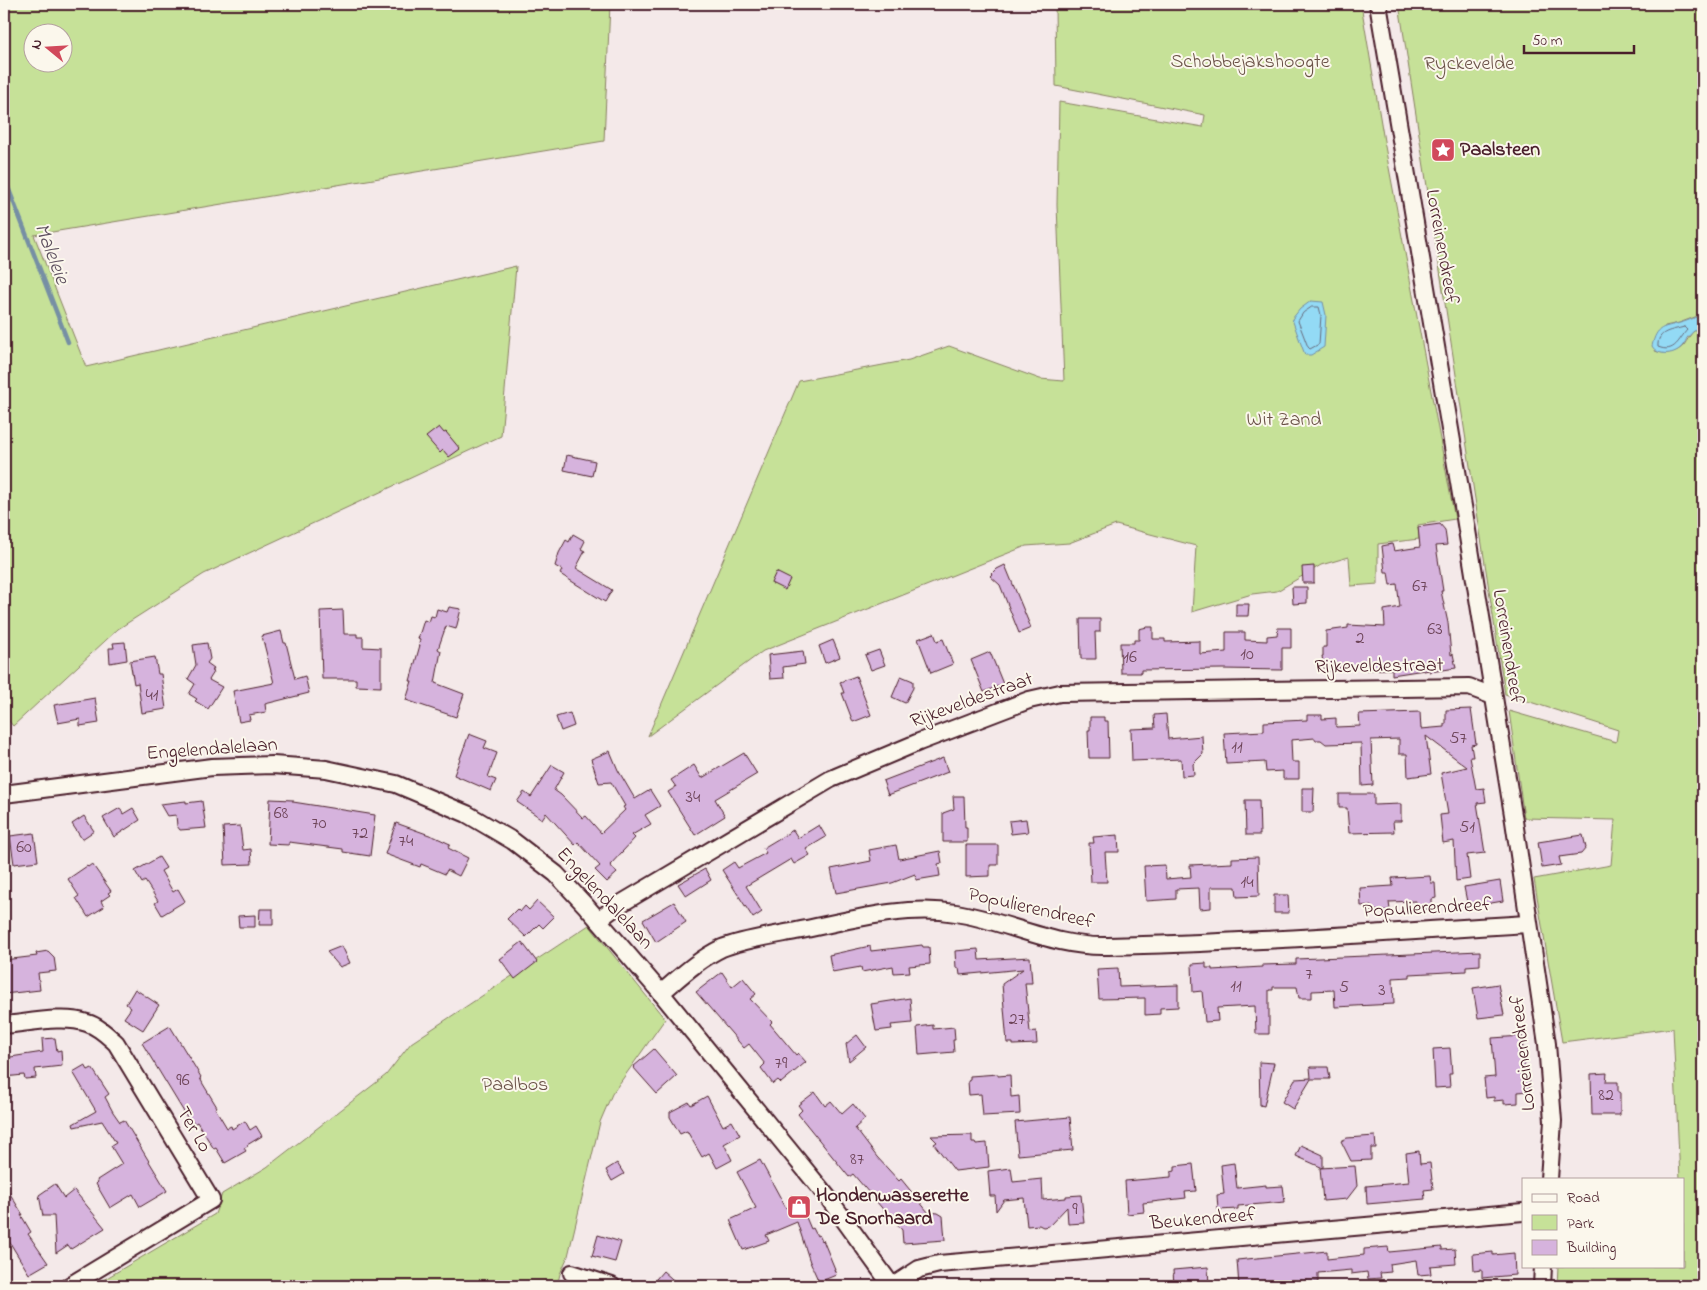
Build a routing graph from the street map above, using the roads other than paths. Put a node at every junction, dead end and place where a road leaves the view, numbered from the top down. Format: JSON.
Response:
{"nodes":[{"id":1,"x":1378,"y":4,"type":"edge"},
{"id":2,"x":1493,"y":696,"type":"junction"},
{"id":3,"x":4,"y":794,"type":"edge"},
{"id":4,"x":598,"y":920,"type":"junction"},
{"id":5,"x":1529,"y":924,"type":"junction"},
{"id":6,"x":661,"y":993,"type":"junction"},
{"id":7,"x":4,"y":1026,"type":"edge"},
{"id":8,"x":1549,"y":1178,"type":"edge"},
{"id":9,"x":1522,"y":1212,"type":"edge"},
{"id":10,"x":1543,"y":1268,"type":"edge"},
{"id":11,"x":572,"y":1273,"type":"dead end"},
{"id":12,"x":69,"y":1286,"type":"edge"},
{"id":13,"x":612,"y":1286,"type":"edge"},
{"id":14,"x":892,"y":1286,"type":"edge"},
{"id":15,"x":1542,"y":1286,"type":"edge"}],
"edges":[{"from":1,"to":2,"type":"street","name":"Lorreinendreef"},
{"from":2,"to":4,"type":"street","name":"Rijkeveldestraat"},
{"from":2,"to":5,"type":"street","name":"Lorreinendreef"},
{"from":3,"to":4,"type":"street","name":"Engelendalelaan"},
{"from":4,"to":6,"type":"street","name":"Engelendalelaan"},
{"from":5,"to":6,"type":"street","name":"Populierendreef"},
{"from":5,"to":8,"type":"street","name":"Lorreinendreef"},
{"from":6,"to":14,"type":"street","name":"Engelendalelaan"},
{"from":7,"to":12,"type":"street","name":"Ter Lo"},
{"from":9,"to":14,"type":"street","name":"Beukendreef"},
{"from":10,"to":15,"type":"street"},
{"from":11,"to":13,"type":"street"}]}
